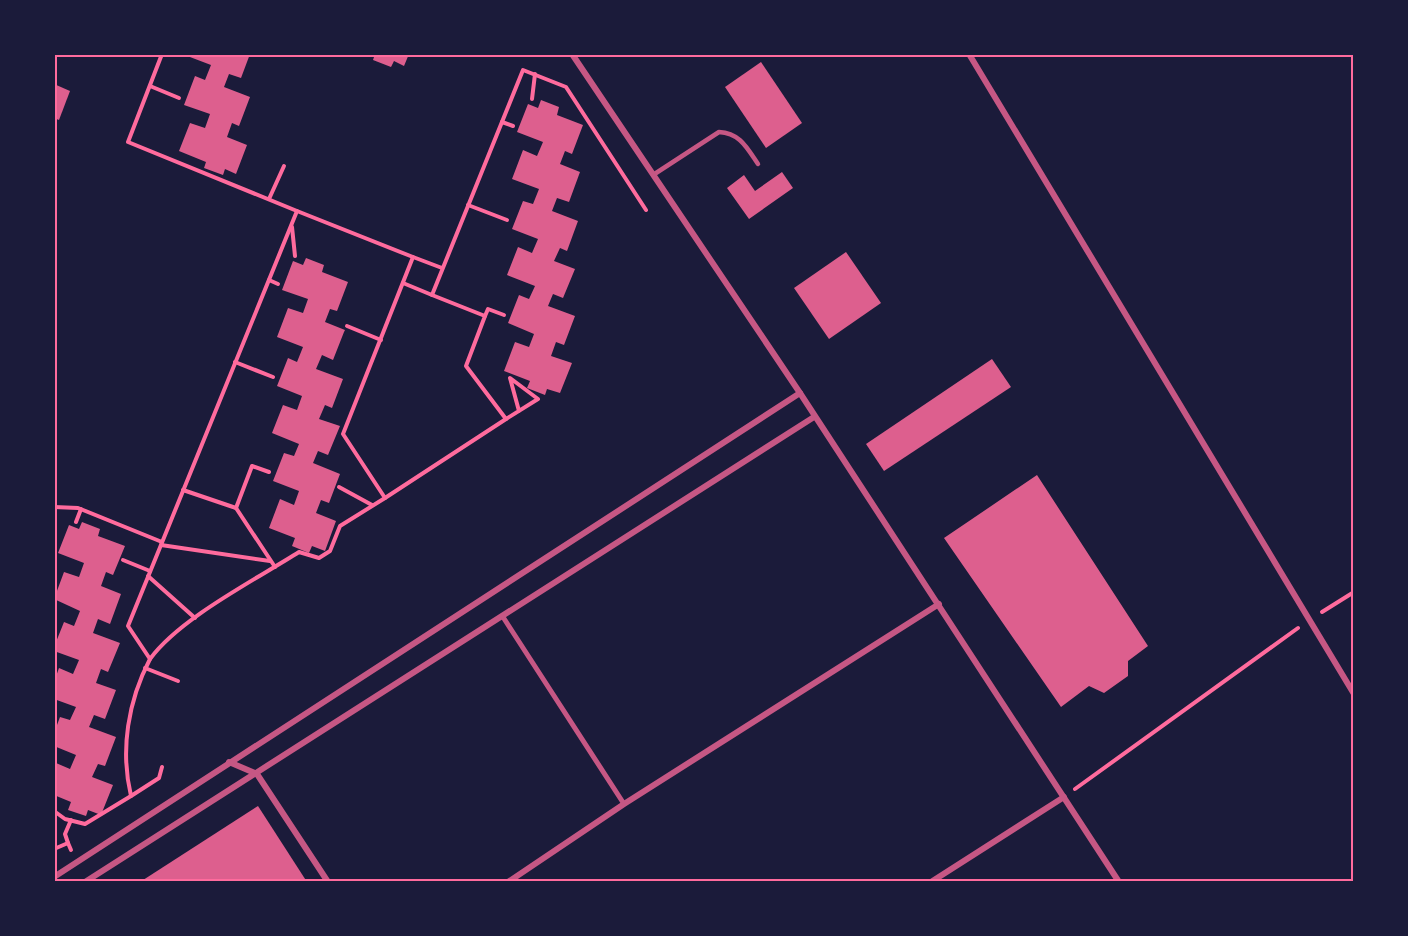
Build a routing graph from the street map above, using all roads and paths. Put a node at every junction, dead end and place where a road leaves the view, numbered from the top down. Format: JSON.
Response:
{"nodes":[{"id":1,"x":162,"y":54,"type":"edge"},
{"id":2,"x":572,"y":54,"type":"edge"},
{"id":3,"x":969,"y":54,"type":"edge"},
{"id":4,"x":535,"y":74,"type":"junction"},
{"id":5,"x":150,"y":86,"type":"junction"},
{"id":6,"x":179,"y":98,"type":"dead end"},
{"id":7,"x":532,"y":99,"type":"dead end"},
{"id":8,"x":502,"y":122,"type":"junction"},
{"id":9,"x":513,"y":126,"type":"dead end"},
{"id":10,"x":758,"y":164,"type":"dead end"},
{"id":11,"x":284,"y":166,"type":"dead end"},
{"id":12,"x":653,"y":175,"type":"junction"},
{"id":13,"x":269,"y":199,"type":"junction"},
{"id":14,"x":468,"y":205,"type":"junction"},
{"id":15,"x":646,"y":210,"type":"dead end"},
{"id":16,"x":297,"y":211,"type":"junction"},
{"id":17,"x":507,"y":220,"type":"dead end"},
{"id":18,"x":291,"y":225,"type":"junction"},
{"id":19,"x":295,"y":256,"type":"dead end"},
{"id":20,"x":413,"y":256,"type":"junction"},
{"id":21,"x":442,"y":268,"type":"junction"},
{"id":22,"x":269,"y":280,"type":"junction"},
{"id":23,"x":278,"y":284,"type":"dead end"},
{"id":24,"x":403,"y":284,"type":"junction"},
{"id":25,"x":432,"y":295,"type":"junction"},
{"id":26,"x":504,"y":315,"type":"dead end"},
{"id":27,"x":485,"y":316,"type":"junction"},
{"id":28,"x":347,"y":326,"type":"dead end"},
{"id":29,"x":381,"y":340,"type":"junction"},
{"id":30,"x":235,"y":362,"type":"junction"},
{"id":31,"x":273,"y":377,"type":"dead end"},
{"id":32,"x":800,"y":393,"type":"junction"},
{"id":33,"x":519,"y":411,"type":"junction"},
{"id":34,"x":814,"y":417,"type":"junction"},
{"id":35,"x":506,"y":418,"type":"junction"},
{"id":36,"x":269,"y":472,"type":"dead end"},
{"id":37,"x":339,"y":487,"type":"dead end"},
{"id":38,"x":183,"y":490,"type":"junction"},
{"id":39,"x":385,"y":498,"type":"junction"},
{"id":40,"x":373,"y":505,"type":"junction"},
{"id":41,"x":54,"y":507,"type":"edge"},
{"id":42,"x":236,"y":508,"type":"junction"},
{"id":43,"x":81,"y":509,"type":"junction"},
{"id":44,"x":76,"y":522,"type":"dead end"},
{"id":45,"x":162,"y":544,"type":"junction"},
{"id":46,"x":123,"y":560,"type":"dead end"},
{"id":47,"x":271,"y":561,"type":"junction"},
{"id":48,"x":275,"y":567,"type":"junction"},
{"id":49,"x":149,"y":573,"type":"junction"},
{"id":50,"x":1354,"y":592,"type":"edge"},
{"id":51,"x":939,"y":604,"type":"junction"},
{"id":52,"x":503,"y":617,"type":"junction"},
{"id":53,"x":195,"y":618,"type":"junction"},
{"id":54,"x":1309,"y":620,"type":"junction"},
{"id":55,"x":150,"y":659,"type":"junction"},
{"id":56,"x":145,"y":668,"type":"junction"},
{"id":57,"x":178,"y":681,"type":"dead end"},
{"id":58,"x":1354,"y":694,"type":"edge"},
{"id":59,"x":229,"y":762,"type":"junction"},
{"id":60,"x":162,"y":767,"type":"dead end"},
{"id":61,"x":257,"y":774,"type":"junction"},
{"id":62,"x":131,"y":796,"type":"junction"},
{"id":63,"x":1064,"y":797,"type":"junction"},
{"id":64,"x":624,"y":804,"type":"junction"},
{"id":65,"x":54,"y":811,"type":"edge"},
{"id":66,"x":71,"y":820,"type":"junction"},
{"id":67,"x":68,"y":843,"type":"dead end"},
{"id":68,"x":54,"y":877,"type":"edge"},
{"id":69,"x":85,"y":882,"type":"edge"},
{"id":70,"x":328,"y":882,"type":"edge"},
{"id":71,"x":508,"y":882,"type":"edge"},
{"id":72,"x":931,"y":882,"type":"edge"},
{"id":73,"x":1119,"y":882,"type":"edge"}],
"edges":[{"from":1,"to":5,"type":"path"},
{"from":2,"to":12,"type":"street"},
{"from":3,"to":54,"type":"street"},
{"from":4,"to":7,"type":"path"},
{"from":4,"to":8,"type":"path"},
{"from":4,"to":15,"type":"path"},
{"from":5,"to":6,"type":"path"},
{"from":5,"to":13,"type":"path"},
{"from":8,"to":9,"type":"path"},
{"from":8,"to":14,"type":"path"},
{"from":10,"to":12,"type":"lane"},
{"from":11,"to":13,"type":"path"},
{"from":12,"to":32,"type":"street"},
{"from":13,"to":16,"type":"path"},
{"from":14,"to":17,"type":"path"},
{"from":14,"to":21,"type":"path"},
{"from":16,"to":18,"type":"path"},
{"from":16,"to":20,"type":"path"},
{"from":18,"to":19,"type":"path"},
{"from":18,"to":22,"type":"path"},
{"from":20,"to":21,"type":"path"},
{"from":20,"to":24,"type":"path"},
{"from":21,"to":25,"type":"path"},
{"from":22,"to":23,"type":"path"},
{"from":22,"to":30,"type":"path"},
{"from":24,"to":25,"type":"path"},
{"from":24,"to":29,"type":"path"},
{"from":25,"to":27,"type":"path"},
{"from":26,"to":27,"type":"path"},
{"from":27,"to":35,"type":"path"},
{"from":28,"to":29,"type":"path"},
{"from":29,"to":39,"type":"path"},
{"from":30,"to":31,"type":"path"},
{"from":30,"to":38,"type":"path"},
{"from":32,"to":34,"type":"street"},
{"from":32,"to":59,"type":"street"},
{"from":33,"to":33,"type":"path"},
{"from":33,"to":35,"type":"path"},
{"from":34,"to":51,"type":"street"},
{"from":34,"to":52,"type":"street"},
{"from":35,"to":39,"type":"path"},
{"from":36,"to":42,"type":"path"},
{"from":37,"to":40,"type":"path"},
{"from":38,"to":42,"type":"path"},
{"from":38,"to":45,"type":"path"},
{"from":39,"to":40,"type":"path"},
{"from":40,"to":48,"type":"path"},
{"from":41,"to":43,"type":"path"},
{"from":42,"to":47,"type":"path"},
{"from":43,"to":44,"type":"path"},
{"from":43,"to":45,"type":"path"},
{"from":45,"to":47,"type":"path"},
{"from":45,"to":49,"type":"path"},
{"from":46,"to":49,"type":"path"},
{"from":47,"to":48,"type":"path"},
{"from":48,"to":53,"type":"path"},
{"from":49,"to":53,"type":"path"},
{"from":49,"to":55,"type":"path"},
{"from":50,"to":54,"type":"path"},
{"from":51,"to":63,"type":"street"},
{"from":51,"to":64,"type":"street"},
{"from":52,"to":61,"type":"street"},
{"from":52,"to":64,"type":"street"},
{"from":53,"to":55,"type":"path"},
{"from":54,"to":58,"type":"street"},
{"from":54,"to":63,"type":"path"},
{"from":55,"to":56,"type":"path"},
{"from":56,"to":57,"type":"path"},
{"from":56,"to":62,"type":"path"},
{"from":59,"to":61,"type":"street"},
{"from":59,"to":68,"type":"street"},
{"from":60,"to":62,"type":"path"},
{"from":61,"to":69,"type":"street"},
{"from":61,"to":70,"type":"street"},
{"from":62,"to":66,"type":"path"},
{"from":63,"to":72,"type":"street"},
{"from":63,"to":73,"type":"street"},
{"from":64,"to":71,"type":"street"},
{"from":65,"to":66,"type":"path"},
{"from":66,"to":67,"type":"path"}]}
